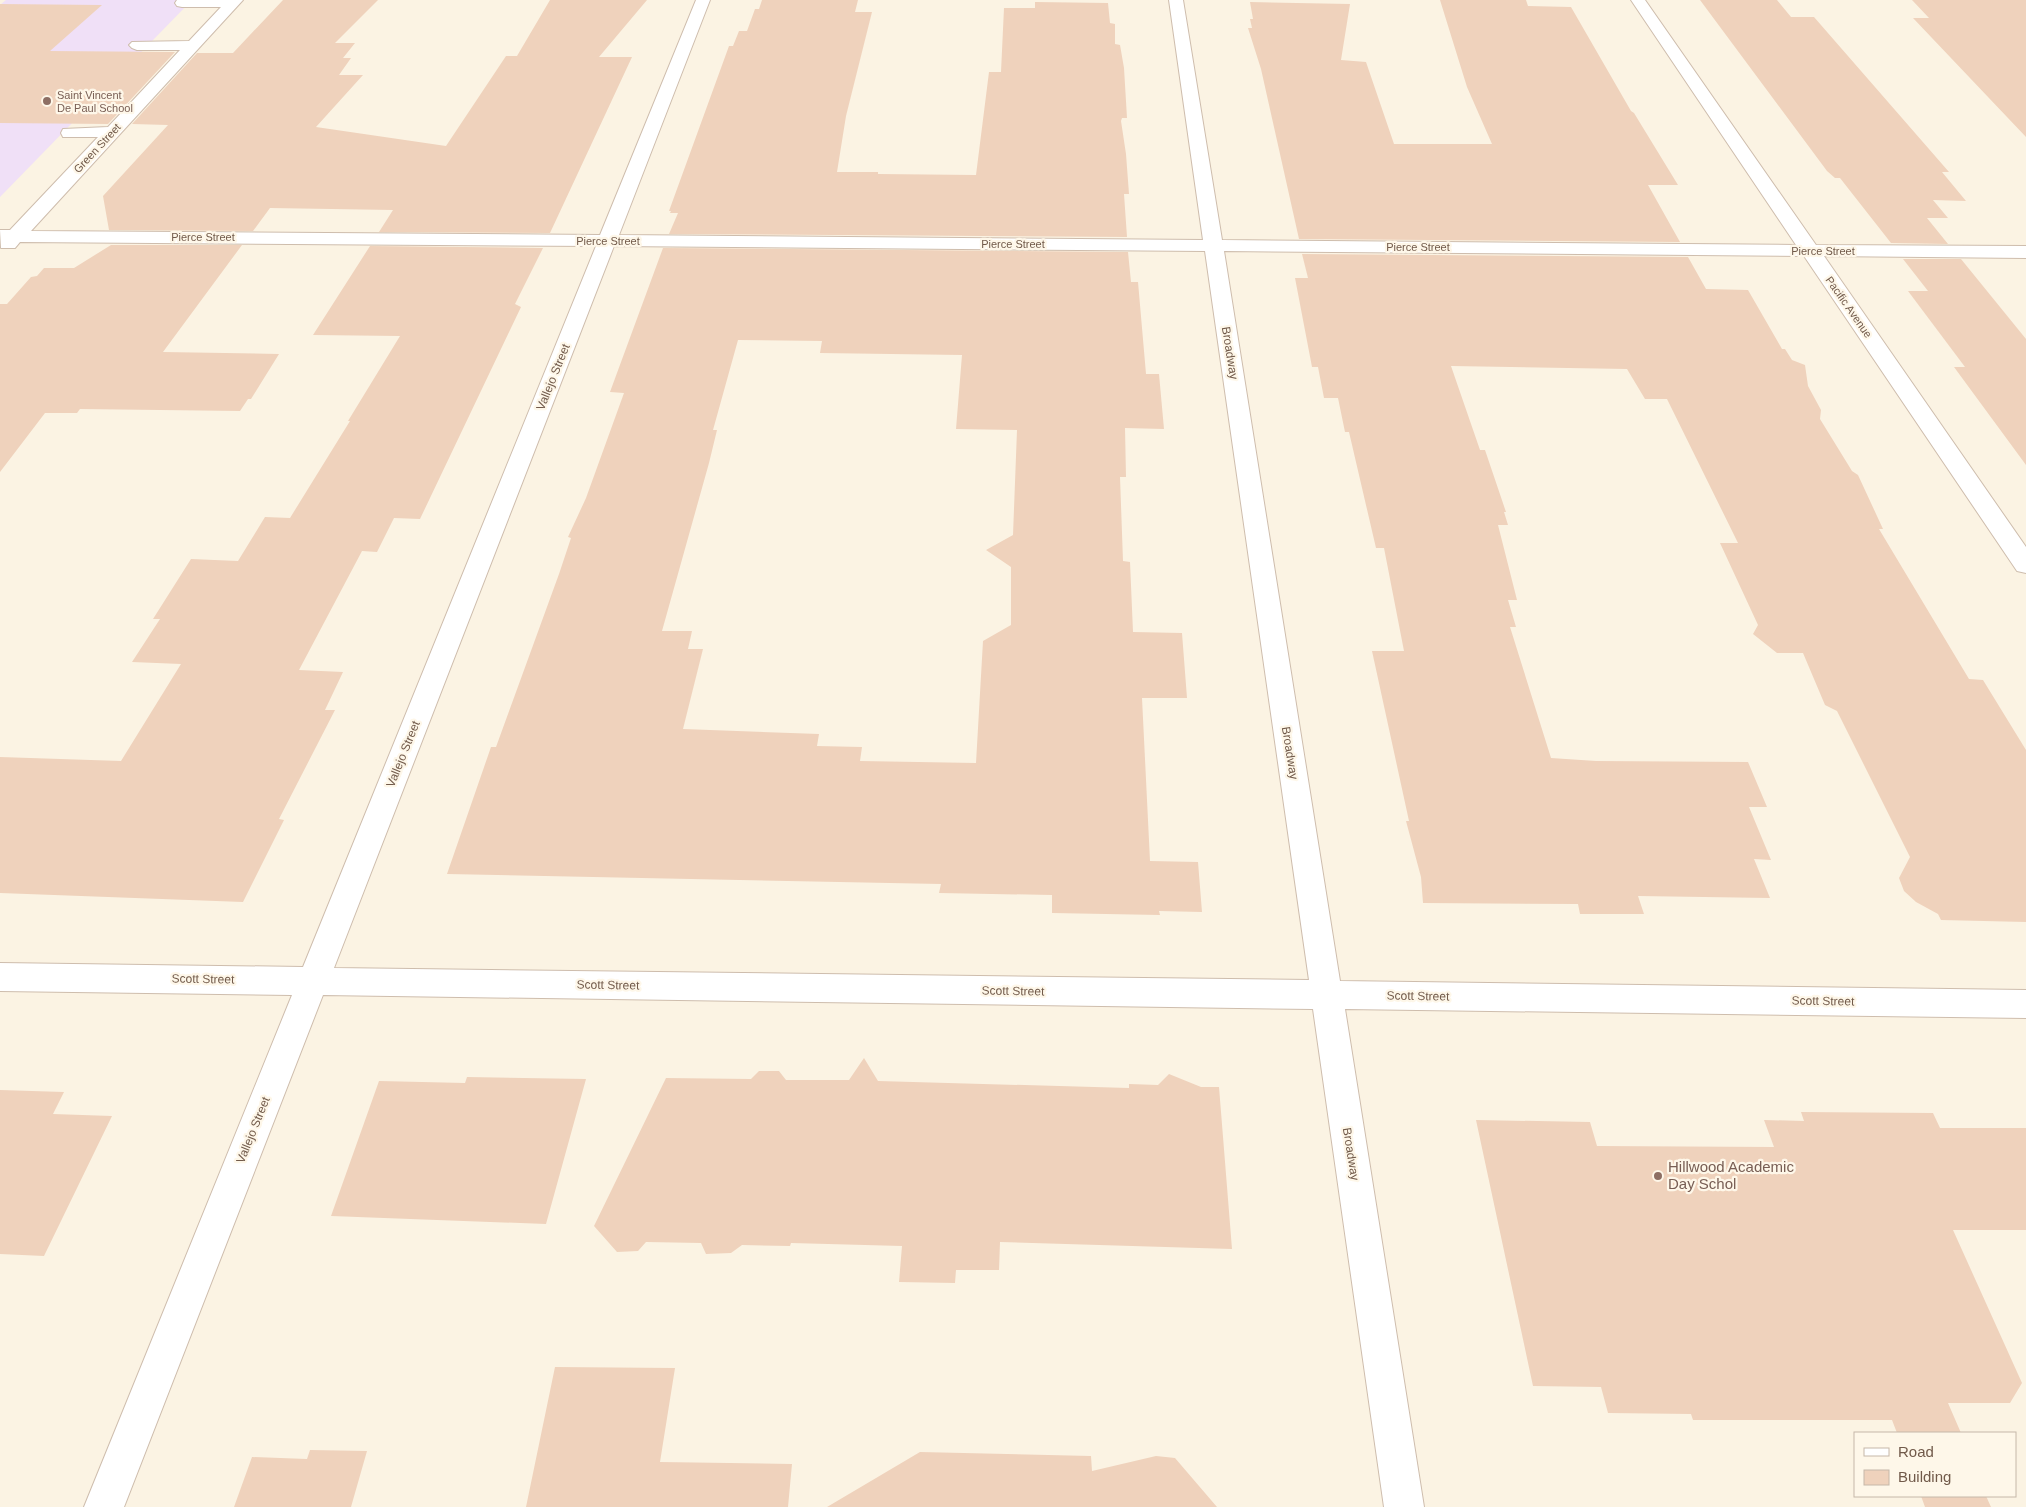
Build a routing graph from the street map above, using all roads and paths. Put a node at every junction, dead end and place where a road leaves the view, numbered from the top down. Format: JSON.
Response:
{"nodes":[{"id":1,"x":703,"y":0,"type":"edge"},
{"id":2,"x":1176,"y":0,"type":"edge"},
{"id":3,"x":1638,"y":0,"type":"edge"},
{"id":4,"x":235,"y":1,"type":"edge"},
{"id":5,"x":182,"y":2,"type":"dead end"},
{"id":6,"x":137,"y":45,"type":"dead end"},
{"id":7,"x":193,"y":46,"type":"junction"},
{"id":8,"x":112,"y":132,"type":"junction"},
{"id":9,"x":69,"y":133,"type":"dead end"},
{"id":10,"x":8,"y":236,"type":"edge"},
{"id":11,"x":608,"y":241,"type":"junction"},
{"id":12,"x":1214,"y":246,"type":"junction"},
{"id":13,"x":1810,"y":250,"type":"junction"},
{"id":14,"x":0,"y":252,"type":"edge"},
{"id":15,"x":2026,"y":252,"type":"edge"},
{"id":16,"x":2026,"y":565,"type":"edge"},
{"id":17,"x":0,"y":977,"type":"edge"},
{"id":18,"x":313,"y":981,"type":"junction"},
{"id":19,"x":1327,"y":994,"type":"junction"},
{"id":20,"x":2026,"y":1004,"type":"edge"},
{"id":21,"x":104,"y":1507,"type":"edge"},
{"id":22,"x":1404,"y":1507,"type":"edge"}],
"edges":[{"from":1,"to":11,"type":"street","name":"Vallejo Street"},
{"from":2,"to":12,"type":"street","name":"Broadway"},
{"from":3,"to":13,"type":"street","name":"Pacific Avenue"},
{"from":4,"to":5,"type":"street"},
{"from":4,"to":7,"type":"street","name":"Green Street"},
{"from":6,"to":7,"type":"street"},
{"from":7,"to":8,"type":"street","name":"Green Street"},
{"from":8,"to":9,"type":"street"},
{"from":8,"to":10,"type":"street","name":"Green Street"},
{"from":10,"to":11,"type":"street","name":"Pierce Street"},
{"from":10,"to":14,"type":"street","name":"Green Street"},
{"from":11,"to":12,"type":"street","name":"Pierce Street"},
{"from":11,"to":18,"type":"street","name":"Vallejo Street"},
{"from":12,"to":13,"type":"street","name":"Pierce Street"},
{"from":12,"to":19,"type":"street","name":"Broadway"},
{"from":13,"to":15,"type":"street","name":"Pierce Street"},
{"from":13,"to":16,"type":"street","name":"Pacific Avenue"},
{"from":17,"to":18,"type":"street","name":"Scott Street"},
{"from":18,"to":19,"type":"street","name":"Scott Street"},
{"from":18,"to":21,"type":"street","name":"Vallejo Street"},
{"from":19,"to":20,"type":"street","name":"Scott Street"},
{"from":19,"to":22,"type":"street","name":"Broadway"}]}
